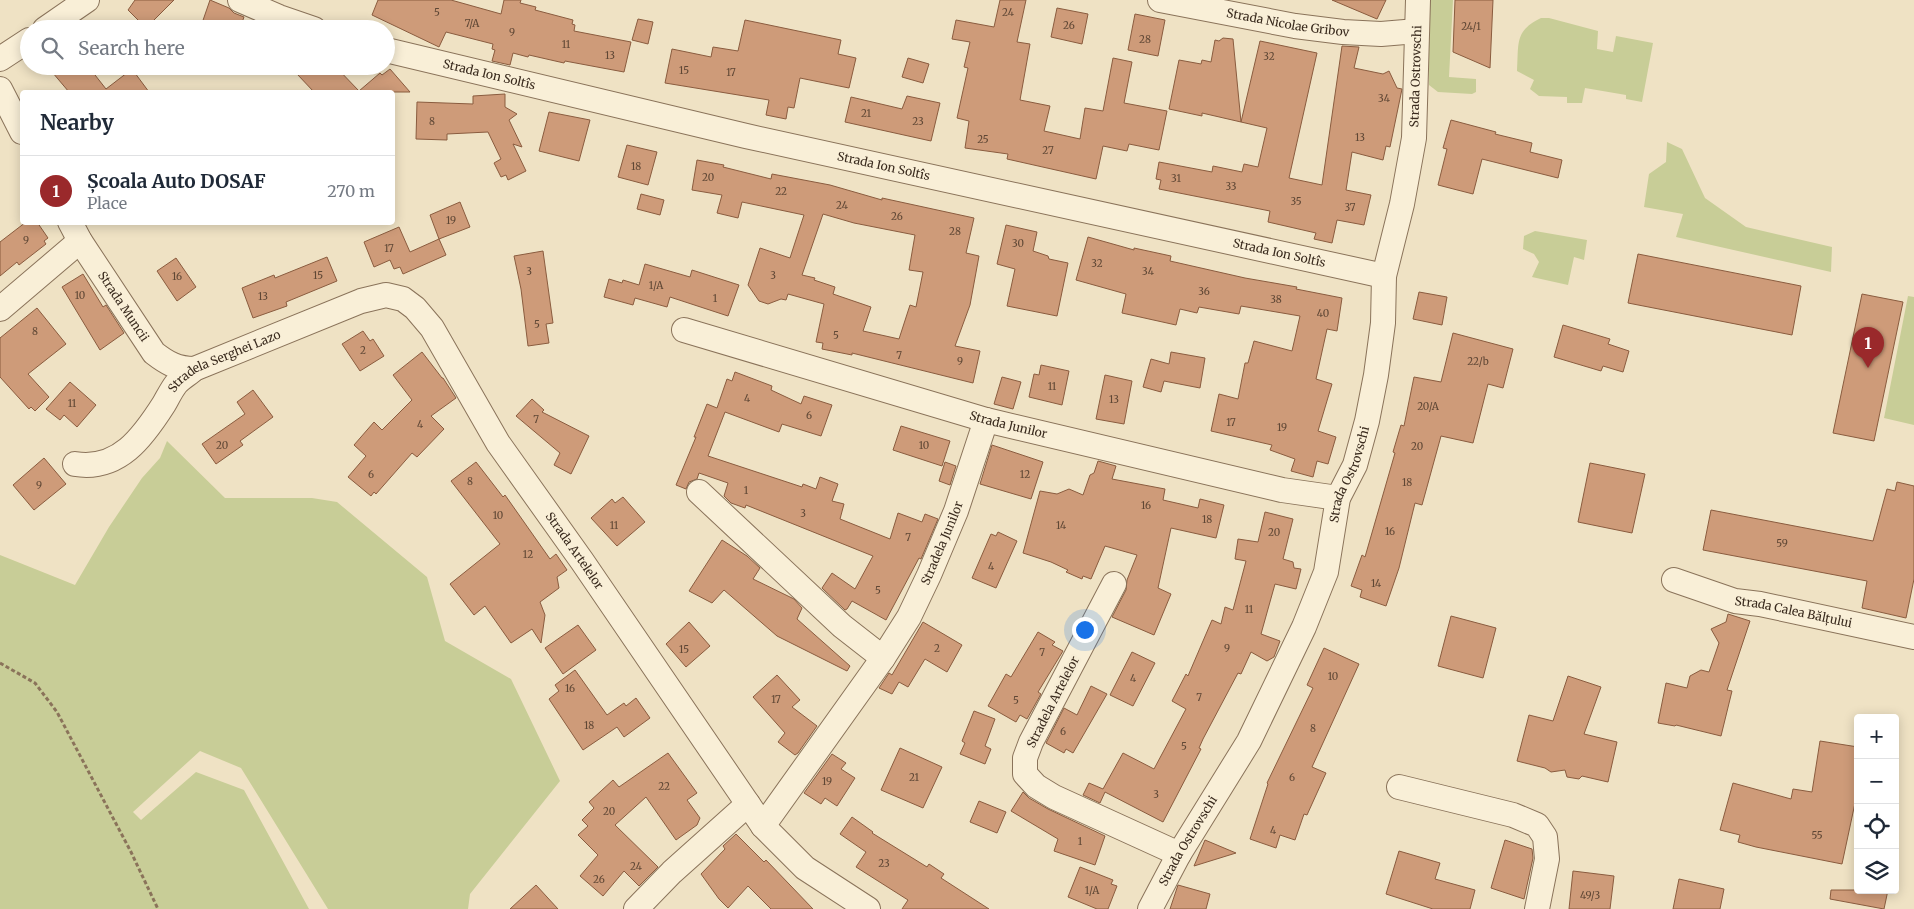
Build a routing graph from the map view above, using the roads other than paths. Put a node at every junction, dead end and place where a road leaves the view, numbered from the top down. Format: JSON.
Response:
{"nodes":[{"id":1,"x":87,"y":0,"type":"edge"},
{"id":2,"x":240,"y":0,"type":"edge"},
{"id":3,"x":1160,"y":0,"type":"edge"},
{"id":4,"x":1418,"y":0,"type":"edge"},
{"id":5,"x":57,"y":20,"type":"edge"},
{"id":6,"x":288,"y":20,"type":"edge"},
{"id":7,"x":1417,"y":31,"type":"junction"},
{"id":8,"x":20,"y":46,"type":"edge"},
{"id":9,"x":395,"y":52,"type":"edge"},
{"id":10,"x":0,"y":59,"type":"edge"},
{"id":11,"x":0,"y":89,"type":"edge"},
{"id":12,"x":20,"y":128,"type":"edge"},
{"id":13,"x":75,"y":232,"type":"edge"},
{"id":14,"x":1384,"y":276,"type":"junction"},
{"id":15,"x":403,"y":299,"type":"joint"},
{"id":16,"x":0,"y":309,"type":"edge"},
{"id":17,"x":684,"y":330,"type":"dead end"},
{"id":18,"x":194,"y":369,"type":"junction"},
{"id":19,"x":986,"y":420,"type":"junction"},
{"id":20,"x":75,"y":464,"type":"dead end"},
{"id":21,"x":699,"y":492,"type":"dead end"},
{"id":22,"x":1338,"y":498,"type":"junction"},
{"id":23,"x":1674,"y":580,"type":"dead end"},
{"id":24,"x":1114,"y":584,"type":"dead end"},
{"id":25,"x":1914,"y":637,"type":"edge"},
{"id":26,"x":883,"y":658,"type":"junction"},
{"id":27,"x":1399,"y":787,"type":"dead end"},
{"id":28,"x":748,"y":804,"type":"junction"},
{"id":29,"x":763,"y":826,"type":"junction"},
{"id":30,"x":1179,"y":854,"type":"junction"},
{"id":31,"x":636,"y":909,"type":"edge"},
{"id":32,"x":868,"y":909,"type":"edge"},
{"id":33,"x":1150,"y":909,"type":"edge"},
{"id":34,"x":1537,"y":909,"type":"edge"}],
"edges":[{"from":1,"to":5,"type":"street"},
{"from":2,"to":6,"type":"street"},
{"from":3,"to":7,"type":"street","name":"Strada Nicolae Gribov"},
{"from":4,"to":7,"type":"street","name":"Strada Ostrovschi"},
{"from":7,"to":14,"type":"street","name":"Strada Ostrovschi"},
{"from":8,"to":10,"type":"street"},
{"from":9,"to":14,"type":"street","name":"Strada Ion Soltîs"},
{"from":11,"to":12,"type":"street"},
{"from":13,"to":16,"type":"street"},
{"from":13,"to":18,"type":"street","name":"Strada Muncii"},
{"from":14,"to":22,"type":"street","name":"Strada Ostrovschi"},
{"from":15,"to":18,"type":"street","name":"Stradela Serghei Lazo"},
{"from":15,"to":28,"type":"street","name":"Strada Artelelor"},
{"from":17,"to":19,"type":"street","name":"Strada Junilor"},
{"from":18,"to":20,"type":"street","name":"Stradela Serghei Lazo"},
{"from":19,"to":22,"type":"street","name":"Strada Junilor"},
{"from":19,"to":26,"type":"street","name":"Stradela Junilor"},
{"from":21,"to":26,"type":"street"},
{"from":22,"to":30,"type":"street","name":"Strada Ostrovschi"},
{"from":23,"to":25,"type":"street","name":"Strada Calea Bălțului"},
{"from":24,"to":30,"type":"street","name":"Stradela Artelelor"},
{"from":26,"to":29,"type":"street","name":"Stradela Junilor"},
{"from":27,"to":34,"type":"street"},
{"from":28,"to":29,"type":"street","name":"Strada Artelelor"},
{"from":28,"to":31,"type":"street"},
{"from":29,"to":32,"type":"street","name":"Strada Artelelor"},
{"from":30,"to":33,"type":"street","name":"Strada Ostrovschi"}]}
